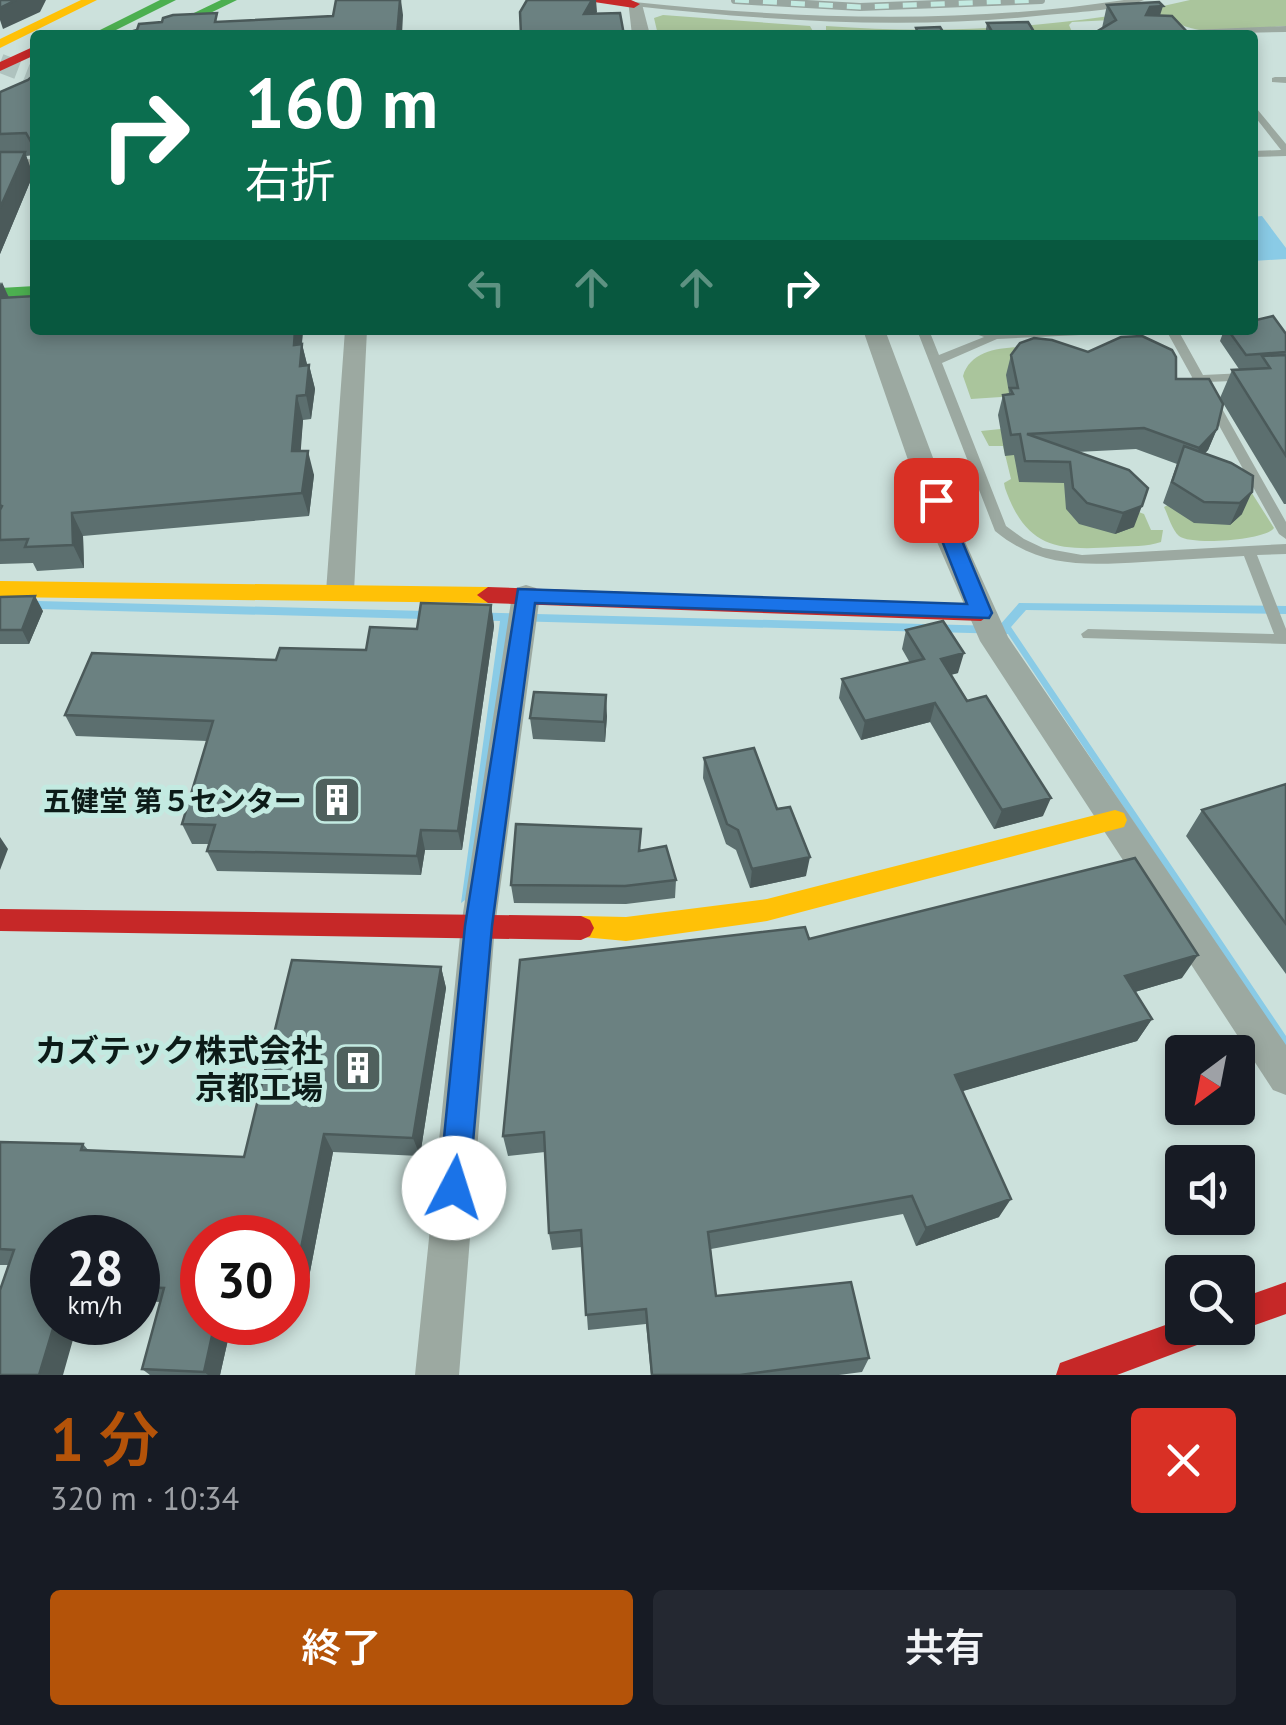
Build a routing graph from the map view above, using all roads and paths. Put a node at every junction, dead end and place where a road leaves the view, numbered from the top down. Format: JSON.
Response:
{"nodes":[{"id":1,"x":92,"y":0,"type":"edge"},
{"id":2,"x":141,"y":0,"type":"edge"},
{"id":3,"x":170,"y":0,"type":"edge"},
{"id":4,"x":231,"y":0,"type":"edge"},
{"id":5,"x":588,"y":0,"type":"edge"},
{"id":6,"x":1140,"y":0,"type":"edge"},
{"id":7,"x":634,"y":4,"type":"junction"},
{"id":8,"x":815,"y":18,"type":"junction"},
{"id":9,"x":1286,"y":28,"type":"edge"},
{"id":10,"x":78,"y":30,"type":"edge"},
{"id":11,"x":107,"y":30,"type":"edge"},
{"id":12,"x":165,"y":30,"type":"edge"},
{"id":13,"x":640,"y":30,"type":"edge"},
{"id":14,"x":819,"y":30,"type":"edge"},
{"id":15,"x":1246,"y":30,"type":"edge"},
{"id":16,"x":0,"y":44,"type":"edge"},
{"id":17,"x":30,"y":52,"type":"edge"},
{"id":18,"x":0,"y":66,"type":"edge"},
{"id":19,"x":30,"y":66,"type":"edge"},
{"id":20,"x":0,"y":80,"type":"edge"},
{"id":21,"x":1258,"y":114,"type":"edge"},
{"id":22,"x":1286,"y":152,"type":"edge"},
{"id":23,"x":1258,"y":154,"type":"edge"},
{"id":24,"x":30,"y":164,"type":"edge"},
{"id":25,"x":0,"y":166,"type":"edge"},
{"id":26,"x":30,"y":291,"type":"edge"},
{"id":27,"x":0,"y":293,"type":"edge"},
{"id":28,"x":356,"y":335,"type":"edge"},
{"id":29,"x":876,"y":335,"type":"edge"},
{"id":30,"x":925,"y":335,"type":"edge"},
{"id":31,"x":991,"y":335,"type":"edge"},
{"id":32,"x":1018,"y":335,"type":"edge"},
{"id":33,"x":1065,"y":335,"type":"edge"},
{"id":34,"x":1175,"y":335,"type":"edge"},
{"id":35,"x":995,"y":336,"type":"junction"},
{"id":36,"x":1072,"y":350,"type":"edge"},
{"id":37,"x":935,"y":362,"type":"junction"},
{"id":38,"x":1286,"y":375,"type":"edge"},
{"id":39,"x":1198,"y":380,"type":"junction"},
{"id":40,"x":1286,"y":534,"type":"edge"},
{"id":41,"x":1286,"y":549,"type":"edge"},
{"id":42,"x":1248,"y":550,"type":"junction"},
{"id":43,"x":0,"y":589,"type":"edge"},
{"id":44,"x":340,"y":592,"type":"junction"},
{"id":45,"x":524,"y":608,"type":"junction"},
{"id":46,"x":988,"y":626,"type":"junction"},
{"id":47,"x":1088,"y":634,"type":"dead end"},
{"id":48,"x":1116,"y":820,"type":"junction"},
{"id":49,"x":0,"y":920,"type":"edge"},
{"id":50,"x":478,"y":926,"type":"junction"},
{"id":51,"x":1286,"y":1078,"type":"edge"},
{"id":52,"x":1286,"y":1298,"type":"edge"},
{"id":53,"x":1255,"y":1309,"type":"edge"},
{"id":54,"x":1165,"y":1341,"type":"edge"},
{"id":55,"x":437,"y":1375,"type":"edge"},
{"id":56,"x":1072,"y":1375,"type":"edge"}],
"edges":[{"from":1,"to":16,"type":"main road"},
{"from":2,"to":10,"type":"main road"},
{"from":3,"to":11,"type":"main road"},
{"from":4,"to":12,"type":"main road"},
{"from":5,"to":7,"type":"main road"},
{"from":6,"to":8,"type":"lane"},
{"from":7,"to":8,"type":"lane"},
{"from":7,"to":13,"type":"street"},
{"from":8,"to":14,"type":"lane"},
{"from":9,"to":15,"type":"lane"},
{"from":17,"to":18,"type":"main road"},
{"from":19,"to":20,"type":"main road"},
{"from":21,"to":22,"type":"lane"},
{"from":22,"to":23,"type":"lane"},
{"from":24,"to":25,"type":"street"},
{"from":26,"to":27,"type":"main road"},
{"from":28,"to":44,"type":"street"},
{"from":29,"to":46,"type":"street"},
{"from":30,"to":37,"type":"lane"},
{"from":31,"to":35,"type":"lane"},
{"from":32,"to":35,"type":"lane"},
{"from":33,"to":36,"type":"lane"},
{"from":34,"to":39,"type":"lane"},
{"from":35,"to":37,"type":"lane"},
{"from":37,"to":42,"type":"lane"},
{"from":38,"to":39,"type":"lane"},
{"from":39,"to":40,"type":"lane"},
{"from":41,"to":42,"type":"lane"},
{"from":42,"to":47,"type":"lane"},
{"from":43,"to":44,"type":"main road"},
{"from":44,"to":45,"type":"main road"},
{"from":45,"to":46,"type":"main road"},
{"from":45,"to":50,"type":"street"},
{"from":46,"to":48,"type":"street"},
{"from":48,"to":50,"type":"main road"},
{"from":48,"to":51,"type":"street"},
{"from":49,"to":50,"type":"main road"},
{"from":50,"to":55,"type":"street"},
{"from":52,"to":53,"type":"main road"},
{"from":54,"to":56,"type":"main road"}]}
